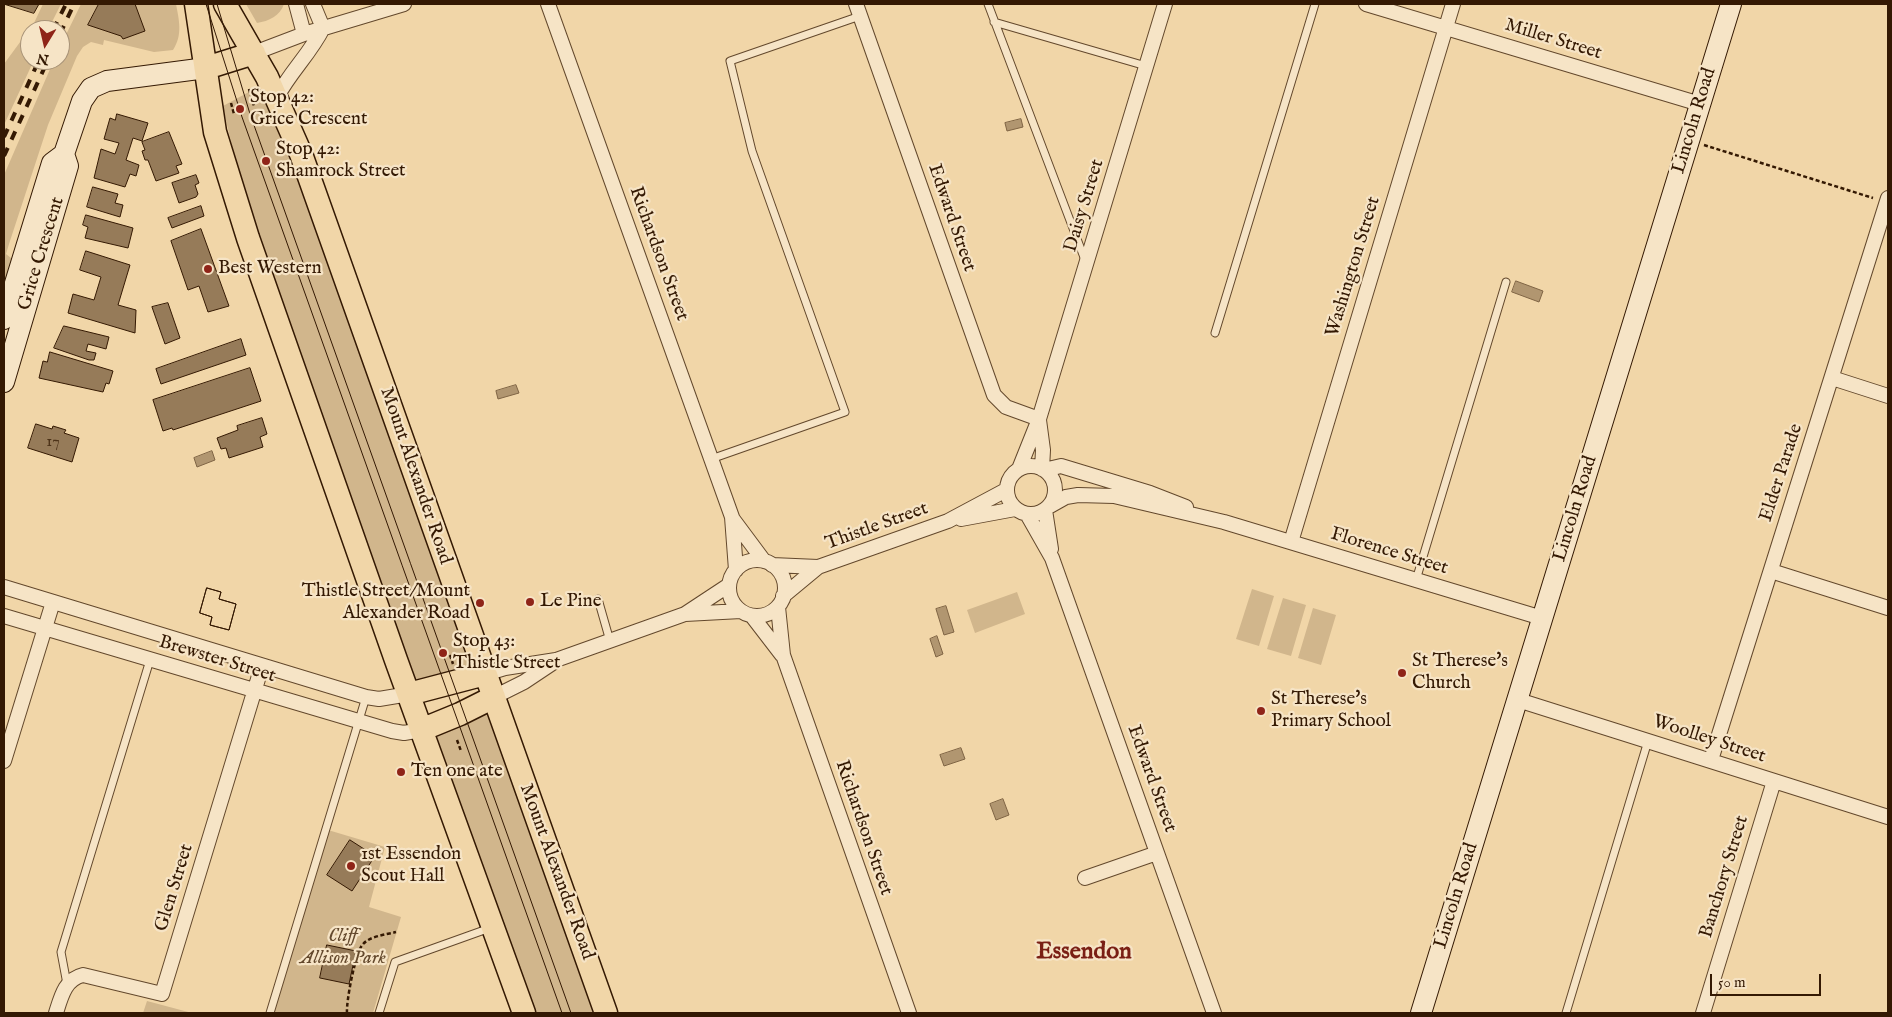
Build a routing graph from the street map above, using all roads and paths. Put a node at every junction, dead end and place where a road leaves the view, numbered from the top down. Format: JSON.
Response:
{"nodes":[{"id":1,"x":196,"y":4,"type":"edge"},
{"id":2,"x":225,"y":4,"type":"edge"},
{"id":3,"x":296,"y":4,"type":"edge"},
{"id":4,"x":313,"y":4,"type":"edge"},
{"id":5,"x":404,"y":4,"type":"edge"},
{"id":6,"x":548,"y":4,"type":"edge"},
{"id":7,"x":988,"y":4,"type":"edge"},
{"id":8,"x":1165,"y":4,"type":"edge"},
{"id":9,"x":1315,"y":4,"type":"edge"},
{"id":10,"x":1366,"y":4,"type":"edge"},
{"id":11,"x":1453,"y":4,"type":"edge"},
{"id":12,"x":1731,"y":4,"type":"edge"},
{"id":13,"x":858,"y":10,"type":"edge"},
{"id":14,"x":994,"y":22,"type":"junction"},
{"id":15,"x":1446,"y":27,"type":"junction"},
{"id":16,"x":323,"y":28,"type":"junction"},
{"id":17,"x":304,"y":34,"type":"junction"},
{"id":18,"x":254,"y":53,"type":"junction"},
{"id":19,"x":1146,"y":66,"type":"junction"},
{"id":20,"x":206,"y":68,"type":"junction"},
{"id":21,"x":249,"y":89,"type":"dead end"},
{"id":22,"x":277,"y":97,"type":"junction"},
{"id":23,"x":1700,"y":104,"type":"junction"},
{"id":24,"x":254,"y":106,"type":"dead end"},
{"id":25,"x":1689,"y":140,"type":"junction"},
{"id":26,"x":1888,"y":200,"type":"edge"},
{"id":27,"x":1087,"y":265,"type":"junction"},
{"id":28,"x":29,"y":266,"type":"junction"},
{"id":29,"x":1506,"y":282,"type":"dead end"},
{"id":30,"x":4,"y":319,"type":"edge"},
{"id":31,"x":1215,"y":333,"type":"dead end"},
{"id":32,"x":1832,"y":378,"type":"junction"},
{"id":33,"x":4,"y":382,"type":"edge"},
{"id":34,"x":1888,"y":396,"type":"edge"},
{"id":35,"x":1039,"y":419,"type":"junction"},
{"id":36,"x":711,"y":459,"type":"junction"},
{"id":37,"x":1019,"y":469,"type":"junction"},
{"id":38,"x":1043,"y":469,"type":"junction"},
{"id":39,"x":1006,"y":490,"type":"junction"},
{"id":40,"x":1047,"y":508,"type":"junction"},
{"id":41,"x":1021,"y":512,"type":"junction"},
{"id":42,"x":732,"y":518,"type":"junction"},
{"id":43,"x":948,"y":521,"type":"junction"},
{"id":44,"x":1224,"y":522,"type":"junction"},
{"id":45,"x":1291,"y":542,"type":"junction"},
{"id":46,"x":1052,"y":558,"type":"junction"},
{"id":47,"x":768,"y":563,"type":"junction"},
{"id":48,"x":818,"y":568,"type":"junction"},
{"id":49,"x":736,"y":570,"type":"junction"},
{"id":50,"x":1771,"y":571,"type":"junction"},
{"id":51,"x":1416,"y":580,"type":"junction"},
{"id":52,"x":729,"y":585,"type":"junction"},
{"id":53,"x":4,"y":586,"type":"edge"},
{"id":54,"x":598,"y":599,"type":"dead end"},
{"id":55,"x":781,"y":601,"type":"junction"},
{"id":56,"x":52,"y":602,"type":"junction"},
{"id":57,"x":1888,"y":608,"type":"edge"},
{"id":58,"x":746,"y":613,"type":"junction"},
{"id":59,"x":685,"y":614,"type":"junction"},
{"id":60,"x":4,"y":616,"type":"edge"},
{"id":61,"x":1542,"y":618,"type":"junction"},
{"id":62,"x":44,"y":629,"type":"junction"},
{"id":63,"x":610,"y":641,"type":"junction"},
{"id":64,"x":450,"y":655,"type":"dead end"},
{"id":65,"x":783,"y":655,"type":"junction"},
{"id":66,"x":150,"y":660,"type":"junction"},
{"id":67,"x":556,"y":660,"type":"junction"},
{"id":68,"x":262,"y":666,"type":"junction"},
{"id":69,"x":454,"y":668,"type":"dead end"},
{"id":70,"x":486,"y":674,"type":"junction"},
{"id":71,"x":254,"y":692,"type":"junction"},
{"id":72,"x":408,"y":694,"type":"junction"},
{"id":73,"x":366,"y":697,"type":"junction"},
{"id":74,"x":494,"y":697,"type":"junction"},
{"id":75,"x":1518,"y":700,"type":"junction"},
{"id":76,"x":360,"y":722,"type":"junction"},
{"id":77,"x":421,"y":730,"type":"junction"},
{"id":78,"x":457,"y":740,"type":"dead end"},
{"id":79,"x":1649,"y":740,"type":"junction"},
{"id":80,"x":461,"y":751,"type":"dead end"},
{"id":81,"x":1711,"y":760,"type":"junction"},
{"id":82,"x":4,"y":761,"type":"edge"},
{"id":83,"x":1774,"y":781,"type":"junction"},
{"id":84,"x":1888,"y":817,"type":"edge"},
{"id":85,"x":1157,"y":853,"type":"junction"},
{"id":86,"x":1085,"y":878,"type":"dead end"},
{"id":87,"x":493,"y":928,"type":"junction"},
{"id":88,"x":396,"y":932,"type":"dead end"},
{"id":89,"x":67,"y":984,"type":"junction"},
{"id":90,"x":56,"y":1013,"type":"edge"},
{"id":91,"x":270,"y":1013,"type":"edge"},
{"id":92,"x":347,"y":1013,"type":"edge"},
{"id":93,"x":379,"y":1013,"type":"edge"},
{"id":94,"x":524,"y":1013,"type":"edge"},
{"id":95,"x":606,"y":1013,"type":"edge"},
{"id":96,"x":909,"y":1013,"type":"edge"},
{"id":97,"x":1214,"y":1013,"type":"edge"},
{"id":98,"x":1421,"y":1013,"type":"edge"},
{"id":99,"x":1566,"y":1013,"type":"edge"},
{"id":100,"x":1703,"y":1013,"type":"edge"}],
"edges":[{"from":1,"to":20,"type":"main road"},
{"from":2,"to":18,"type":"main road","name":"Mount Alexander Road"},
{"from":3,"to":17,"type":"street"},
{"from":4,"to":16,"type":"street"},
{"from":5,"to":16,"type":"street"},
{"from":6,"to":36,"type":"street","name":"Richardson Street"},
{"from":7,"to":14,"type":"lane"},
{"from":8,"to":19,"type":"street","name":"Daisy Street"},
{"from":9,"to":31,"type":"lane"},
{"from":10,"to":15,"type":"street","name":"Miller Street"},
{"from":11,"to":15,"type":"street","name":"Washington Street"},
{"from":12,"to":23,"type":"main road","name":"Lincoln Road"},
{"from":13,"to":35,"type":"street","name":"Edward Street"},
{"from":13,"to":36,"type":"lane"},
{"from":14,"to":19,"type":"lane"},
{"from":14,"to":27,"type":"lane"},
{"from":15,"to":23,"type":"street","name":"Miller Street"},
{"from":15,"to":45,"type":"street","name":"Washington Street"},
{"from":16,"to":17,"type":"street"},
{"from":16,"to":22,"type":"street"},
{"from":17,"to":18,"type":"street"},
{"from":18,"to":20,"type":"main road"},
{"from":18,"to":22,"type":"main road","name":"Mount Alexander Road"},
{"from":19,"to":27,"type":"street","name":"Daisy Street"},
{"from":20,"to":28,"type":"main road","name":"Grice Crescent"},
{"from":20,"to":72,"type":"main road"},
{"from":21,"to":24,"type":"path"},
{"from":22,"to":70,"type":"main road","name":"Mount Alexander Road"},
{"from":23,"to":25,"type":"main road","name":"Lincoln Road"},
{"from":25,"to":26,"type":"path"},
{"from":25,"to":61,"type":"main road","name":"Lincoln Road"},
{"from":26,"to":32,"type":"street","name":"Elder Parade"},
{"from":27,"to":35,"type":"street","name":"Daisy Street"},
{"from":28,"to":30,"type":"main road","name":"Grice Crescent"},
{"from":28,"to":33,"type":"main road","name":"Grice Crescent"},
{"from":29,"to":51,"type":"lane"},
{"from":32,"to":34,"type":"street"},
{"from":32,"to":50,"type":"street","name":"Elder Parade"},
{"from":35,"to":37,"type":"street","name":"Daisy Street"},
{"from":35,"to":38,"type":"street","name":"Daisy Street"},
{"from":36,"to":42,"type":"street","name":"Richardson Street"},
{"from":37,"to":38,"type":"street"},
{"from":37,"to":39,"type":"street"},
{"from":38,"to":40,"type":"street"},
{"from":38,"to":44,"type":"street","name":"Florence Street"},
{"from":39,"to":41,"type":"street"},
{"from":39,"to":43,"type":"street","name":"Thistle Street"},
{"from":40,"to":41,"type":"street"},
{"from":40,"to":44,"type":"street","name":"Florence Street"},
{"from":40,"to":46,"type":"street","name":"Edward Street"},
{"from":41,"to":43,"type":"street","name":"Thistle Street"},
{"from":41,"to":46,"type":"street","name":"Edward Street"},
{"from":42,"to":47,"type":"street","name":"Richardson Street"},
{"from":42,"to":49,"type":"street","name":"Richardson Street"},
{"from":43,"to":48,"type":"street","name":"Thistle Street"},
{"from":44,"to":45,"type":"street","name":"Florence Street"},
{"from":45,"to":51,"type":"street","name":"Florence Street"},
{"from":46,"to":85,"type":"street","name":"Edward Street"},
{"from":47,"to":48,"type":"street","name":"Thistle Street"},
{"from":47,"to":49,"type":"street"},
{"from":47,"to":55,"type":"street"},
{"from":48,"to":55,"type":"street","name":"Thistle Street"},
{"from":49,"to":52,"type":"street"},
{"from":50,"to":57,"type":"street"},
{"from":50,"to":81,"type":"street","name":"Elder Parade"},
{"from":51,"to":61,"type":"street","name":"Florence Street"},
{"from":52,"to":58,"type":"street"},
{"from":52,"to":59,"type":"street"},
{"from":53,"to":56,"type":"street","name":"Brewster Street"},
{"from":54,"to":63,"type":"lane"},
{"from":55,"to":58,"type":"street"},
{"from":55,"to":65,"type":"street","name":"Richardson Street"},
{"from":56,"to":62,"type":"street"},
{"from":56,"to":68,"type":"street","name":"Brewster Street"},
{"from":58,"to":59,"type":"street"},
{"from":58,"to":65,"type":"street","name":"Richardson Street"},
{"from":59,"to":63,"type":"street"},
{"from":60,"to":62,"type":"street","name":"Brewster Street"},
{"from":61,"to":75,"type":"main road","name":"Lincoln Road"},
{"from":62,"to":66,"type":"street","name":"Brewster Street"},
{"from":62,"to":82,"type":"street"},
{"from":63,"to":67,"type":"street"},
{"from":64,"to":69,"type":"path"},
{"from":65,"to":96,"type":"street","name":"Richardson Street"},
{"from":66,"to":71,"type":"street","name":"Brewster Street"},
{"from":66,"to":89,"type":"lane"},
{"from":67,"to":70,"type":"street"},
{"from":67,"to":74,"type":"street"},
{"from":68,"to":71,"type":"street","name":"Glen Street"},
{"from":68,"to":73,"type":"street","name":"Brewster Street"},
{"from":70,"to":72,"type":"main road"},
{"from":70,"to":74,"type":"main road","name":"Mount Alexander Road"},
{"from":71,"to":76,"type":"street","name":"Brewster Street"},
{"from":71,"to":89,"type":"street","name":"Glen Street"},
{"from":72,"to":73,"type":"street","name":"Brewster Street"},
{"from":72,"to":77,"type":"main road"},
{"from":73,"to":76,"type":"lane"},
{"from":74,"to":77,"type":"main road"},
{"from":74,"to":95,"type":"main road","name":"Mount Alexander Road"},
{"from":75,"to":79,"type":"street","name":"Woolley Street"},
{"from":75,"to":98,"type":"main road","name":"Lincoln Road"},
{"from":76,"to":77,"type":"street","name":"Brewster Street"},
{"from":76,"to":91,"type":"lane"},
{"from":77,"to":87,"type":"main road"},
{"from":78,"to":80,"type":"path"},
{"from":79,"to":81,"type":"street","name":"Woolley Street"},
{"from":79,"to":99,"type":"lane"},
{"from":81,"to":83,"type":"street","name":"Woolley Street"},
{"from":83,"to":84,"type":"street","name":"Woolley Street"},
{"from":83,"to":100,"type":"street","name":"Banchory Street"},
{"from":85,"to":86,"type":"street"},
{"from":85,"to":97,"type":"street","name":"Edward Street"},
{"from":87,"to":93,"type":"lane"},
{"from":87,"to":94,"type":"main road"},
{"from":88,"to":92,"type":"path"},
{"from":89,"to":90,"type":"street"}]}
